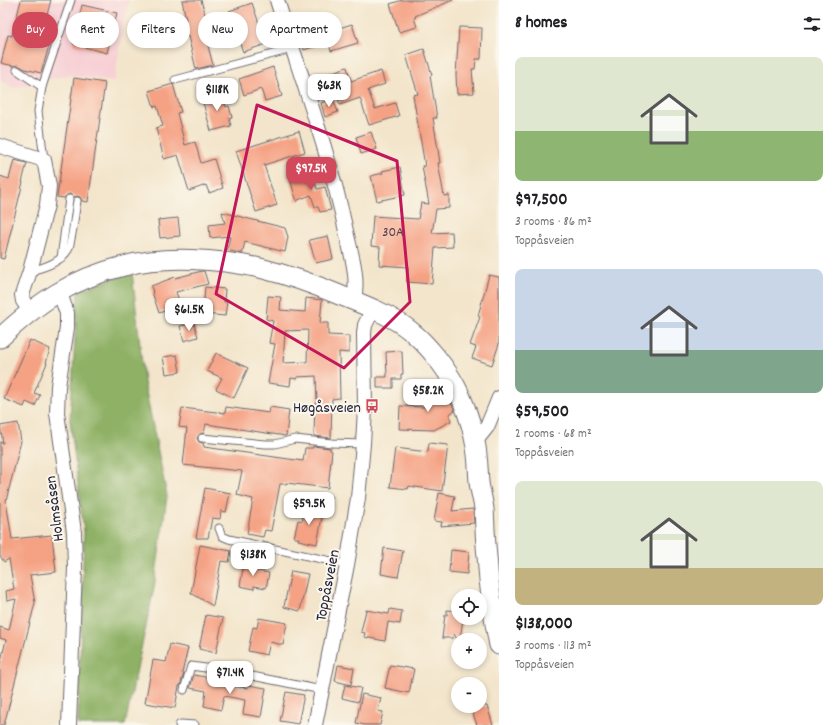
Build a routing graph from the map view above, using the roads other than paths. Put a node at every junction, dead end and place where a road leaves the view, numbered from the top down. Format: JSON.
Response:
{"nodes":[{"id":1,"x":71,"y":0,"type":"edge"},
{"id":2,"x":277,"y":0,"type":"edge"},
{"id":3,"x":292,"y":49,"type":"junction"},
{"id":4,"x":17,"y":70,"type":"dead end"},
{"id":5,"x":175,"y":80,"type":"dead end"},
{"id":6,"x":42,"y":87,"type":"junction"},
{"id":7,"x":0,"y":146,"type":"edge"},
{"id":8,"x":44,"y":160,"type":"junction"},
{"id":9,"x":69,"y":199,"type":"dead end"},
{"id":10,"x":77,"y":201,"type":"dead end"},
{"id":11,"x":61,"y":258,"type":"junction"},
{"id":12,"x":30,"y":271,"type":"junction"},
{"id":13,"x":59,"y":291,"type":"junction"},
{"id":14,"x":354,"y":300,"type":"junction"},
{"id":15,"x":373,"y":309,"type":"junction"},
{"id":16,"x":30,"y":311,"type":"junction"},
{"id":17,"x":0,"y":338,"type":"edge"},
{"id":18,"x":499,"y":398,"type":"edge"},
{"id":19,"x":202,"y":438,"type":"dead end"},
{"id":20,"x":475,"y":442,"type":"junction"},
{"id":21,"x":363,"y":444,"type":"junction"},
{"id":22,"x":219,"y":528,"type":"dead end"},
{"id":23,"x":347,"y":565,"type":"junction"},
{"id":24,"x":499,"y":645,"type":"edge"},
{"id":25,"x":184,"y":690,"type":"dead end"},
{"id":26,"x":322,"y":690,"type":"junction"},
{"id":27,"x":69,"y":725,"type":"edge"},
{"id":28,"x":179,"y":725,"type":"edge"},
{"id":29,"x":195,"y":725,"type":"edge"},
{"id":30,"x":315,"y":725,"type":"edge"}],
"edges":[{"from":1,"to":6,"type":"lane"},
{"from":2,"to":3,"type":"street"},
{"from":3,"to":5,"type":"lane"},
{"from":3,"to":14,"type":"street"},
{"from":4,"to":6,"type":"lane"},
{"from":6,"to":8,"type":"lane"},
{"from":7,"to":8,"type":"street"},
{"from":8,"to":12,"type":"street"},
{"from":9,"to":11,"type":"lane"},
{"from":10,"to":11,"type":"lane"},
{"from":11,"to":12,"type":"lane"},
{"from":12,"to":16,"type":"street"},
{"from":13,"to":14,"type":"street"},
{"from":13,"to":16,"type":"street"},
{"from":13,"to":27,"type":"street","name":"Holmsåsen"},
{"from":14,"to":15,"type":"street"},
{"from":15,"to":20,"type":"street"},
{"from":15,"to":21,"type":"street","name":"Toppåsveien"},
{"from":16,"to":17,"type":"street"},
{"from":18,"to":20,"type":"street"},
{"from":19,"to":21,"type":"lane"},
{"from":20,"to":24,"type":"street"},
{"from":21,"to":23,"type":"street","name":"Toppåsveien"},
{"from":22,"to":23,"type":"lane"},
{"from":23,"to":26,"type":"street","name":"Toppåsveien"},
{"from":25,"to":26,"type":"lane"},
{"from":26,"to":30,"type":"street","name":"Toppåsveien"},
{"from":28,"to":29,"type":"lane"}]}
